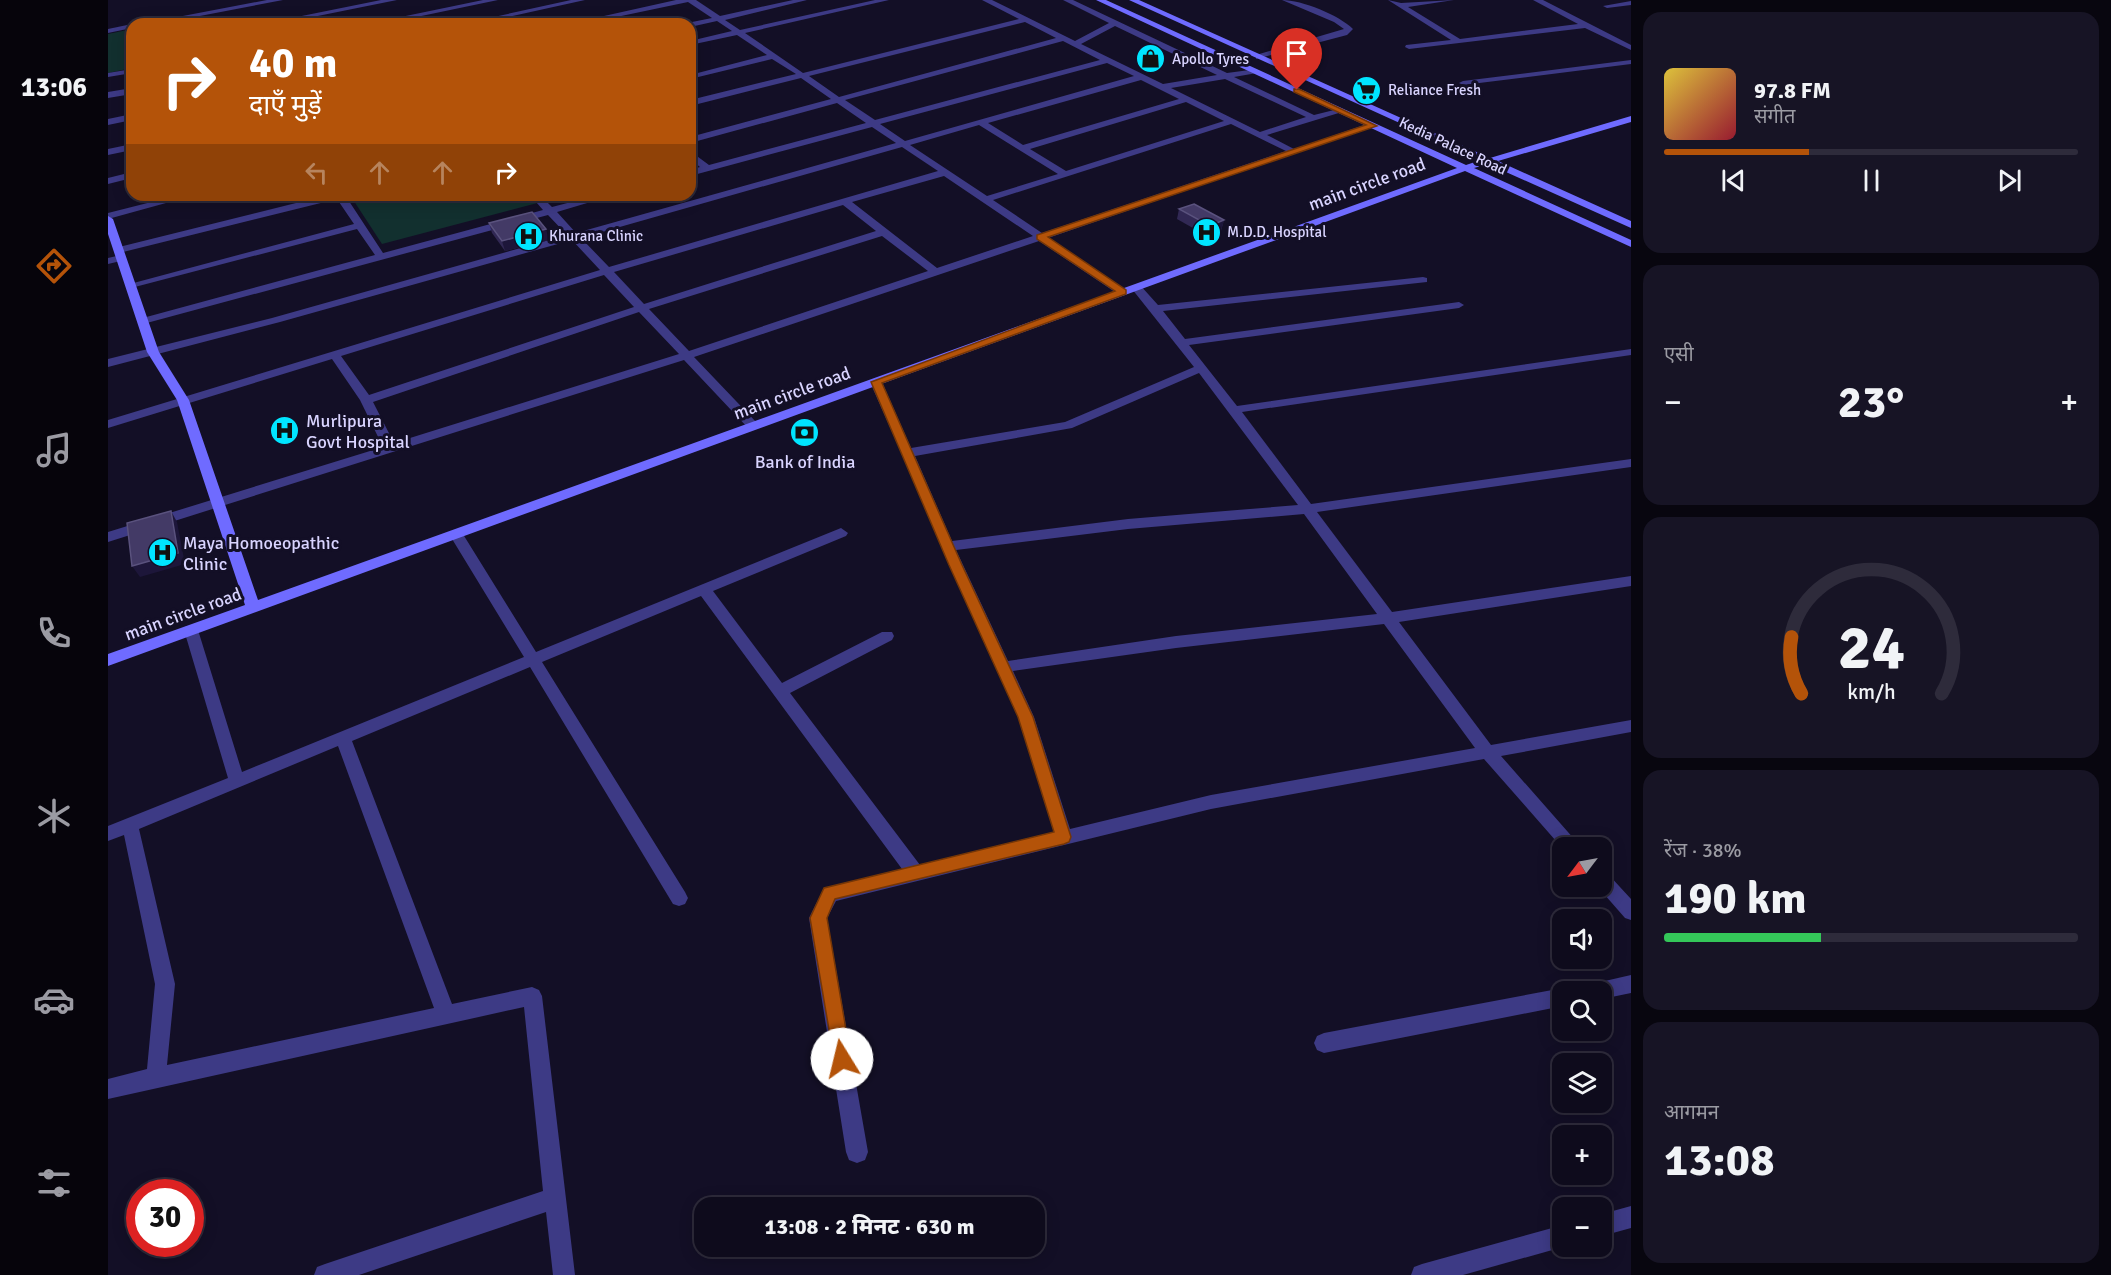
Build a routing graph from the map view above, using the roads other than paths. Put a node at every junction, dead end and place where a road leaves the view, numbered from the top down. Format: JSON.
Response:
{"nodes":[{"id":1,"x":279,"y":0,"type":"edge"},
{"id":2,"x":393,"y":0,"type":"edge"},
{"id":3,"x":494,"y":0,"type":"edge"},
{"id":4,"x":581,"y":0,"type":"edge"},
{"id":5,"x":686,"y":0,"type":"edge"},
{"id":6,"x":691,"y":0,"type":"edge"},
{"id":7,"x":803,"y":0,"type":"edge"},
{"id":8,"x":885,"y":0,"type":"edge"},
{"id":9,"x":1000,"y":0,"type":"edge"},
{"id":10,"x":1067,"y":0,"type":"edge"},
{"id":11,"x":1100,"y":0,"type":"edge"},
{"id":12,"x":1133,"y":0,"type":"edge"},
{"id":13,"x":1286,"y":0,"type":"edge"},
{"id":14,"x":1392,"y":0,"type":"edge"},
{"id":15,"x":1450,"y":0,"type":"edge"},
{"id":16,"x":1537,"y":0,"type":"edge"},
{"id":17,"x":988,"y":1,"type":"edge"},
{"id":18,"x":359,"y":3,"type":"edge"},
{"id":19,"x":1631,"y":3,"type":"edge"},
{"id":20,"x":1401,"y":5,"type":"junction"},
{"id":21,"x":1607,"y":6,"type":"dead end"},
{"id":22,"x":183,"y":18,"type":"edge"},
{"id":23,"x":293,"y":18,"type":"edge"},
{"id":24,"x":370,"y":18,"type":"edge"},
{"id":25,"x":405,"y":18,"type":"edge"},
{"id":26,"x":495,"y":18,"type":"edge"},
{"id":27,"x":600,"y":18,"type":"edge"},
{"id":28,"x":718,"y":19,"type":"junction"},
{"id":29,"x":1026,"y":20,"type":"junction"},
{"id":30,"x":1115,"y":23,"type":"junction"},
{"id":31,"x":696,"y":24,"type":"edge"},
{"id":32,"x":1587,"y":25,"type":"junction"},
{"id":33,"x":126,"y":27,"type":"edge"},
{"id":34,"x":108,"y":31,"type":"edge"},
{"id":35,"x":738,"y":33,"type":"junction"},
{"id":36,"x":1064,"y":38,"type":"junction"},
{"id":37,"x":696,"y":42,"type":"edge"},
{"id":38,"x":1459,"y":42,"type":"junction"},
{"id":39,"x":1075,"y":44,"type":"junction"},
{"id":40,"x":1410,"y":47,"type":"dead end"},
{"id":41,"x":1631,"y":48,"type":"edge"},
{"id":42,"x":774,"y":56,"type":"junction"},
{"id":43,"x":1259,"y":57,"type":"junction"},
{"id":44,"x":1108,"y":60,"type":"junction"},
{"id":45,"x":1631,"y":62,"type":"edge"},
{"id":46,"x":1254,"y":71,"type":"junction"},
{"id":47,"x":126,"y":72,"type":"edge"},
{"id":48,"x":108,"y":75,"type":"edge"},
{"id":49,"x":1228,"y":75,"type":"junction"},
{"id":50,"x":696,"y":76,"type":"edge"},
{"id":51,"x":803,"y":76,"type":"junction"},
{"id":52,"x":1141,"y":76,"type":"junction"},
{"id":53,"x":1463,"y":83,"type":"dead end"},
{"id":54,"x":1162,"y":87,"type":"junction"},
{"id":55,"x":126,"y":92,"type":"edge"},
{"id":56,"x":108,"y":95,"type":"edge"},
{"id":57,"x":1187,"y":99,"type":"junction"},
{"id":58,"x":838,"y":100,"type":"junction"},
{"id":59,"x":696,"y":102,"type":"edge"},
{"id":60,"x":1339,"y":110,"type":"junction"},
{"id":61,"x":126,"y":118,"type":"edge"},
{"id":62,"x":1314,"y":118,"type":"junction"},
{"id":63,"x":1631,"y":119,"type":"edge"},
{"id":64,"x":108,"y":122,"type":"edge"},
{"id":65,"x":981,"y":122,"type":"junction"},
{"id":66,"x":1232,"y":122,"type":"junction"},
{"id":67,"x":873,"y":124,"type":"junction"},
{"id":68,"x":1373,"y":126,"type":"junction"},
{"id":69,"x":1259,"y":135,"type":"junction"},
{"id":70,"x":696,"y":138,"type":"edge"},
{"id":71,"x":903,"y":144,"type":"junction"},
{"id":72,"x":126,"y":148,"type":"edge"},
{"id":73,"x":1022,"y":148,"type":"junction"},
{"id":74,"x":108,"y":152,"type":"edge"},
{"id":75,"x":1294,"y":152,"type":"junction"},
{"id":76,"x":696,"y":159,"type":"edge"},
{"id":77,"x":1489,"y":160,"type":"junction"},
{"id":78,"x":708,"y":168,"type":"junction"},
{"id":79,"x":1465,"y":168,"type":"junction"},
{"id":80,"x":696,"y":171,"type":"edge"},
{"id":81,"x":946,"y":172,"type":"junction"},
{"id":82,"x":1065,"y":174,"type":"junction"},
{"id":83,"x":126,"y":177,"type":"edge"},
{"id":84,"x":108,"y":181,"type":"edge"},
{"id":85,"x":986,"y":200,"type":"junction"},
{"id":86,"x":168,"y":201,"type":"edge"},
{"id":87,"x":318,"y":201,"type":"edge"},
{"id":88,"x":344,"y":201,"type":"edge"},
{"id":89,"x":541,"y":201,"type":"edge"},
{"id":90,"x":587,"y":201,"type":"edge"},
{"id":91,"x":845,"y":202,"type":"junction"},
{"id":92,"x":550,"y":211,"type":"junction"},
{"id":93,"x":108,"y":217,"type":"edge"},
{"id":94,"x":360,"y":225,"type":"junction"},
{"id":95,"x":1631,"y":225,"type":"edge"},
{"id":96,"x":884,"y":232,"type":"junction"},
{"id":97,"x":575,"y":237,"type":"junction"},
{"id":98,"x":1041,"y":237,"type":"junction"},
{"id":99,"x":1631,"y":244,"type":"edge"},
{"id":100,"x":116,"y":256,"type":"edge"},
{"id":101,"x":381,"y":257,"type":"junction"},
{"id":102,"x":606,"y":270,"type":"junction"},
{"id":103,"x":936,"y":272,"type":"junction"},
{"id":104,"x":1423,"y":280,"type":"dead end"},
{"id":105,"x":131,"y":285,"type":"junction"},
{"id":106,"x":1129,"y":290,"type":"junction"},
{"id":107,"x":1459,"y":305,"type":"dead end"},
{"id":108,"x":641,"y":308,"type":"junction"},
{"id":109,"x":1155,"y":309,"type":"junction"},
{"id":110,"x":143,"y":321,"type":"junction"},
{"id":111,"x":1182,"y":343,"type":"junction"},
{"id":112,"x":153,"y":352,"type":"junction"},
{"id":113,"x":1631,"y":352,"type":"edge"},
{"id":114,"x":334,"y":354,"type":"junction"},
{"id":115,"x":686,"y":356,"type":"junction"},
{"id":116,"x":108,"y":363,"type":"edge"},
{"id":117,"x":1202,"y":368,"type":"junction"},
{"id":118,"x":876,"y":382,"type":"junction"},
{"id":119,"x":183,"y":400,"type":"junction"},
{"id":120,"x":366,"y":400,"type":"junction"},
{"id":121,"x":1234,"y":410,"type":"junction"},
{"id":122,"x":108,"y":424,"type":"edge"},
{"id":123,"x":753,"y":426,"type":"junction"},
{"id":124,"x":389,"y":447,"type":"junction"},
{"id":125,"x":908,"y":453,"type":"junction"},
{"id":126,"x":1631,"y":463,"type":"edge"},
{"id":127,"x":218,"y":501,"type":"junction"},
{"id":128,"x":1308,"y":509,"type":"junction"},
{"id":129,"x":841,"y":533,"type":"dead end"},
{"id":130,"x":456,"y":534,"type":"junction"},
{"id":131,"x":108,"y":537,"type":"edge"},
{"id":132,"x":948,"y":546,"type":"junction"},
{"id":133,"x":1631,"y":581,"type":"edge"},
{"id":134,"x":704,"y":590,"type":"junction"},
{"id":135,"x":253,"y":608,"type":"junction"},
{"id":136,"x":1388,"y":618,"type":"junction"},
{"id":137,"x":191,"y":630,"type":"junction"},
{"id":138,"x":887,"y":636,"type":"dead end"},
{"id":139,"x":108,"y":660,"type":"edge"},
{"id":140,"x":532,"y":660,"type":"junction"},
{"id":141,"x":1003,"y":667,"type":"junction"},
{"id":142,"x":780,"y":691,"type":"junction"},
{"id":143,"x":1631,"y":726,"type":"edge"},
{"id":144,"x":343,"y":737,"type":"junction"},
{"id":145,"x":1487,"y":752,"type":"junction"},
{"id":146,"x":237,"y":781,"type":"junction"},
{"id":147,"x":130,"y":825,"type":"junction"},
{"id":148,"x":108,"y":834,"type":"edge"},
{"id":149,"x":1064,"y":837,"type":"junction"},
{"id":150,"x":1563,"y":837,"type":"edge"},
{"id":151,"x":915,"y":872,"type":"junction"},
{"id":152,"x":1612,"y":891,"type":"edge"},
{"id":153,"x":679,"y":898,"type":"dead end"},
{"id":154,"x":1631,"y":912,"type":"edge"},
{"id":155,"x":1631,"y":984,"type":"edge"},
{"id":156,"x":1612,"y":988,"type":"edge"},
{"id":157,"x":1552,"y":999,"type":"edge"},
{"id":158,"x":447,"y":1015,"type":"junction"},
{"id":159,"x":1324,"y":1043,"type":"dead end"},
{"id":160,"x":156,"y":1077,"type":"junction"},
{"id":161,"x":108,"y":1089,"type":"edge"},
{"id":162,"x":857,"y":1152,"type":"dead end"},
{"id":163,"x":555,"y":1198,"type":"junction"},
{"id":164,"x":1631,"y":1217,"type":"edge"},
{"id":165,"x":1612,"y":1222,"type":"edge"},
{"id":166,"x":1552,"y":1239,"type":"edge"},
{"id":167,"x":339,"y":1273,"type":"edge"},
{"id":168,"x":564,"y":1275,"type":"edge"},
{"id":169,"x":1422,"y":1275,"type":"edge"}],
"edges":[{"from":1,"to":22,"type":"street"},
{"from":2,"to":18,"type":"street"},
{"from":3,"to":25,"type":"street"},
{"from":4,"to":26,"type":"street"},
{"from":5,"to":27,"type":"street"},
{"from":6,"to":28,"type":"street"},
{"from":7,"to":28,"type":"street"},
{"from":8,"to":35,"type":"street"},
{"from":9,"to":17,"type":"street"},
{"from":10,"to":30,"type":"street"},
{"from":11,"to":46,"type":"street","name":"Kedia Palace Road"},
{"from":12,"to":43,"type":"street","name":"Kedia Palace Road"},
{"from":13,"to":43,"type":"street"},
{"from":14,"to":20,"type":"street"},
{"from":15,"to":20,"type":"street"},
{"from":16,"to":32,"type":"street"},
{"from":17,"to":29,"type":"street"},
{"from":18,"to":23,"type":"street"},
{"from":18,"to":24,"type":"street"},
{"from":19,"to":21,"type":"street"},
{"from":20,"to":38,"type":"street"},
{"from":28,"to":31,"type":"street"},
{"from":28,"to":35,"type":"street"},
{"from":29,"to":36,"type":"street"},
{"from":29,"to":51,"type":"street"},
{"from":30,"to":39,"type":"street"},
{"from":30,"to":49,"type":"street"},
{"from":32,"to":38,"type":"street"},
{"from":32,"to":41,"type":"street"},
{"from":33,"to":34,"type":"street"},
{"from":35,"to":37,"type":"street"},
{"from":35,"to":42,"type":"street"},
{"from":36,"to":39,"type":"street"},
{"from":36,"to":58,"type":"street"},
{"from":38,"to":40,"type":"street"},
{"from":39,"to":44,"type":"street"},
{"from":42,"to":50,"type":"street"},
{"from":42,"to":51,"type":"street"},
{"from":43,"to":77,"type":"street","name":"Kedia Palace Road"},
{"from":44,"to":52,"type":"street"},
{"from":44,"to":67,"type":"street"},
{"from":45,"to":53,"type":"street"},
{"from":46,"to":49,"type":"street"},
{"from":46,"to":60,"type":"street","name":"Kedia Palace Road"},
{"from":47,"to":48,"type":"street"},
{"from":49,"to":54,"type":"street"},
{"from":49,"to":62,"type":"street"},
{"from":51,"to":58,"type":"street"},
{"from":51,"to":59,"type":"street"},
{"from":52,"to":54,"type":"street"},
{"from":52,"to":65,"type":"street"},
{"from":54,"to":57,"type":"street"},
{"from":55,"to":56,"type":"street"},
{"from":57,"to":66,"type":"street"},
{"from":57,"to":73,"type":"street"},
{"from":58,"to":67,"type":"street"},
{"from":58,"to":70,"type":"street"},
{"from":60,"to":62,"type":"street"},
{"from":60,"to":68,"type":"street","name":"Kedia Palace Road"},
{"from":61,"to":64,"type":"street"},
{"from":62,"to":69,"type":"street"},
{"from":63,"to":77,"type":"street","name":"main circle road"},
{"from":65,"to":71,"type":"street"},
{"from":65,"to":73,"type":"street"},
{"from":66,"to":69,"type":"street"},
{"from":66,"to":82,"type":"street"},
{"from":67,"to":71,"type":"street"},
{"from":67,"to":78,"type":"street"},
{"from":68,"to":75,"type":"street"},
{"from":68,"to":79,"type":"street","name":"Kedia Palace Road"},
{"from":69,"to":75,"type":"street"},
{"from":71,"to":81,"type":"street"},
{"from":71,"to":97,"type":"street"},
{"from":72,"to":74,"type":"street"},
{"from":73,"to":82,"type":"street"},
{"from":75,"to":98,"type":"street"},
{"from":76,"to":78,"type":"street"},
{"from":77,"to":79,"type":"street","name":"main circle road"},
{"from":77,"to":95,"type":"street","name":"Kedia Palace Road"},
{"from":78,"to":80,"type":"street"},
{"from":79,"to":99,"type":"street","name":"Kedia Palace Road"},
{"from":79,"to":106,"type":"street","name":"main circle road"},
{"from":81,"to":85,"type":"street"},
{"from":81,"to":91,"type":"street"},
{"from":82,"to":85,"type":"street"},
{"from":83,"to":84,"type":"street"},
{"from":85,"to":98,"type":"street"},
{"from":86,"to":93,"type":"street"},
{"from":87,"to":100,"type":"street"},
{"from":88,"to":94,"type":"street"},
{"from":89,"to":92,"type":"street"},
{"from":90,"to":92,"type":"street"},
{"from":91,"to":96,"type":"street"},
{"from":91,"to":102,"type":"street"},
{"from":92,"to":97,"type":"street"},
{"from":92,"to":101,"type":"street"},
{"from":93,"to":100,"type":"street"},
{"from":94,"to":101,"type":"street"},
{"from":94,"to":105,"type":"street"},
{"from":96,"to":103,"type":"street"},
{"from":96,"to":108,"type":"street"},
{"from":97,"to":102,"type":"street"},
{"from":97,"to":112,"type":"street"},
{"from":98,"to":103,"type":"street"},
{"from":98,"to":106,"type":"street"},
{"from":100,"to":105,"type":"street"},
{"from":101,"to":110,"type":"street"},
{"from":102,"to":108,"type":"street"},
{"from":102,"to":114,"type":"street"},
{"from":103,"to":115,"type":"street"},
{"from":104,"to":109,"type":"street"},
{"from":105,"to":110,"type":"street"},
{"from":106,"to":109,"type":"street"},
{"from":106,"to":118,"type":"street","name":"main circle road"},
{"from":107,"to":111,"type":"street"},
{"from":108,"to":115,"type":"street"},
{"from":108,"to":120,"type":"street"},
{"from":109,"to":111,"type":"street"},
{"from":110,"to":112,"type":"street"},
{"from":111,"to":117,"type":"street"},
{"from":112,"to":116,"type":"street"},
{"from":112,"to":119,"type":"street"},
{"from":113,"to":121,"type":"street"},
{"from":114,"to":119,"type":"street"},
{"from":114,"to":120,"type":"street"},
{"from":115,"to":123,"type":"street"},
{"from":115,"to":124,"type":"street"},
{"from":117,"to":121,"type":"street"},
{"from":117,"to":125,"type":"street"},
{"from":118,"to":123,"type":"street","name":"main circle road"},
{"from":118,"to":125,"type":"street"},
{"from":119,"to":122,"type":"street"},
{"from":119,"to":127,"type":"street"},
{"from":120,"to":124,"type":"street"},
{"from":121,"to":128,"type":"street"},
{"from":123,"to":130,"type":"street","name":"main circle road"},
{"from":124,"to":127,"type":"street"},
{"from":125,"to":132,"type":"street"},
{"from":126,"to":128,"type":"street"},
{"from":127,"to":131,"type":"street"},
{"from":127,"to":135,"type":"street"},
{"from":128,"to":132,"type":"street"},
{"from":128,"to":136,"type":"street"},
{"from":129,"to":134,"type":"street"},
{"from":130,"to":135,"type":"street","name":"main circle road"},
{"from":130,"to":140,"type":"street"},
{"from":132,"to":141,"type":"street"},
{"from":133,"to":136,"type":"street"},
{"from":134,"to":140,"type":"street"},
{"from":134,"to":142,"type":"street"},
{"from":135,"to":137,"type":"street","name":"main circle road"},
{"from":136,"to":141,"type":"street"},
{"from":136,"to":145,"type":"street"},
{"from":137,"to":139,"type":"street","name":"main circle road"},
{"from":137,"to":146,"type":"street"},
{"from":138,"to":142,"type":"street"},
{"from":140,"to":144,"type":"street"},
{"from":140,"to":153,"type":"street"},
{"from":141,"to":149,"type":"street"},
{"from":142,"to":151,"type":"street"},
{"from":143,"to":145,"type":"street"},
{"from":144,"to":146,"type":"street"},
{"from":144,"to":158,"type":"street"},
{"from":145,"to":149,"type":"street"},
{"from":145,"to":150,"type":"street"},
{"from":146,"to":147,"type":"street"},
{"from":147,"to":148,"type":"street"},
{"from":147,"to":160,"type":"street"},
{"from":149,"to":151,"type":"street"},
{"from":151,"to":162,"type":"street"},
{"from":152,"to":154,"type":"street"},
{"from":155,"to":156,"type":"street"},
{"from":157,"to":159,"type":"street"},
{"from":158,"to":160,"type":"street"},
{"from":158,"to":163,"type":"street"},
{"from":160,"to":161,"type":"street"},
{"from":163,"to":167,"type":"street"},
{"from":163,"to":168,"type":"street"},
{"from":164,"to":165,"type":"street"},
{"from":166,"to":169,"type":"street"}]}
